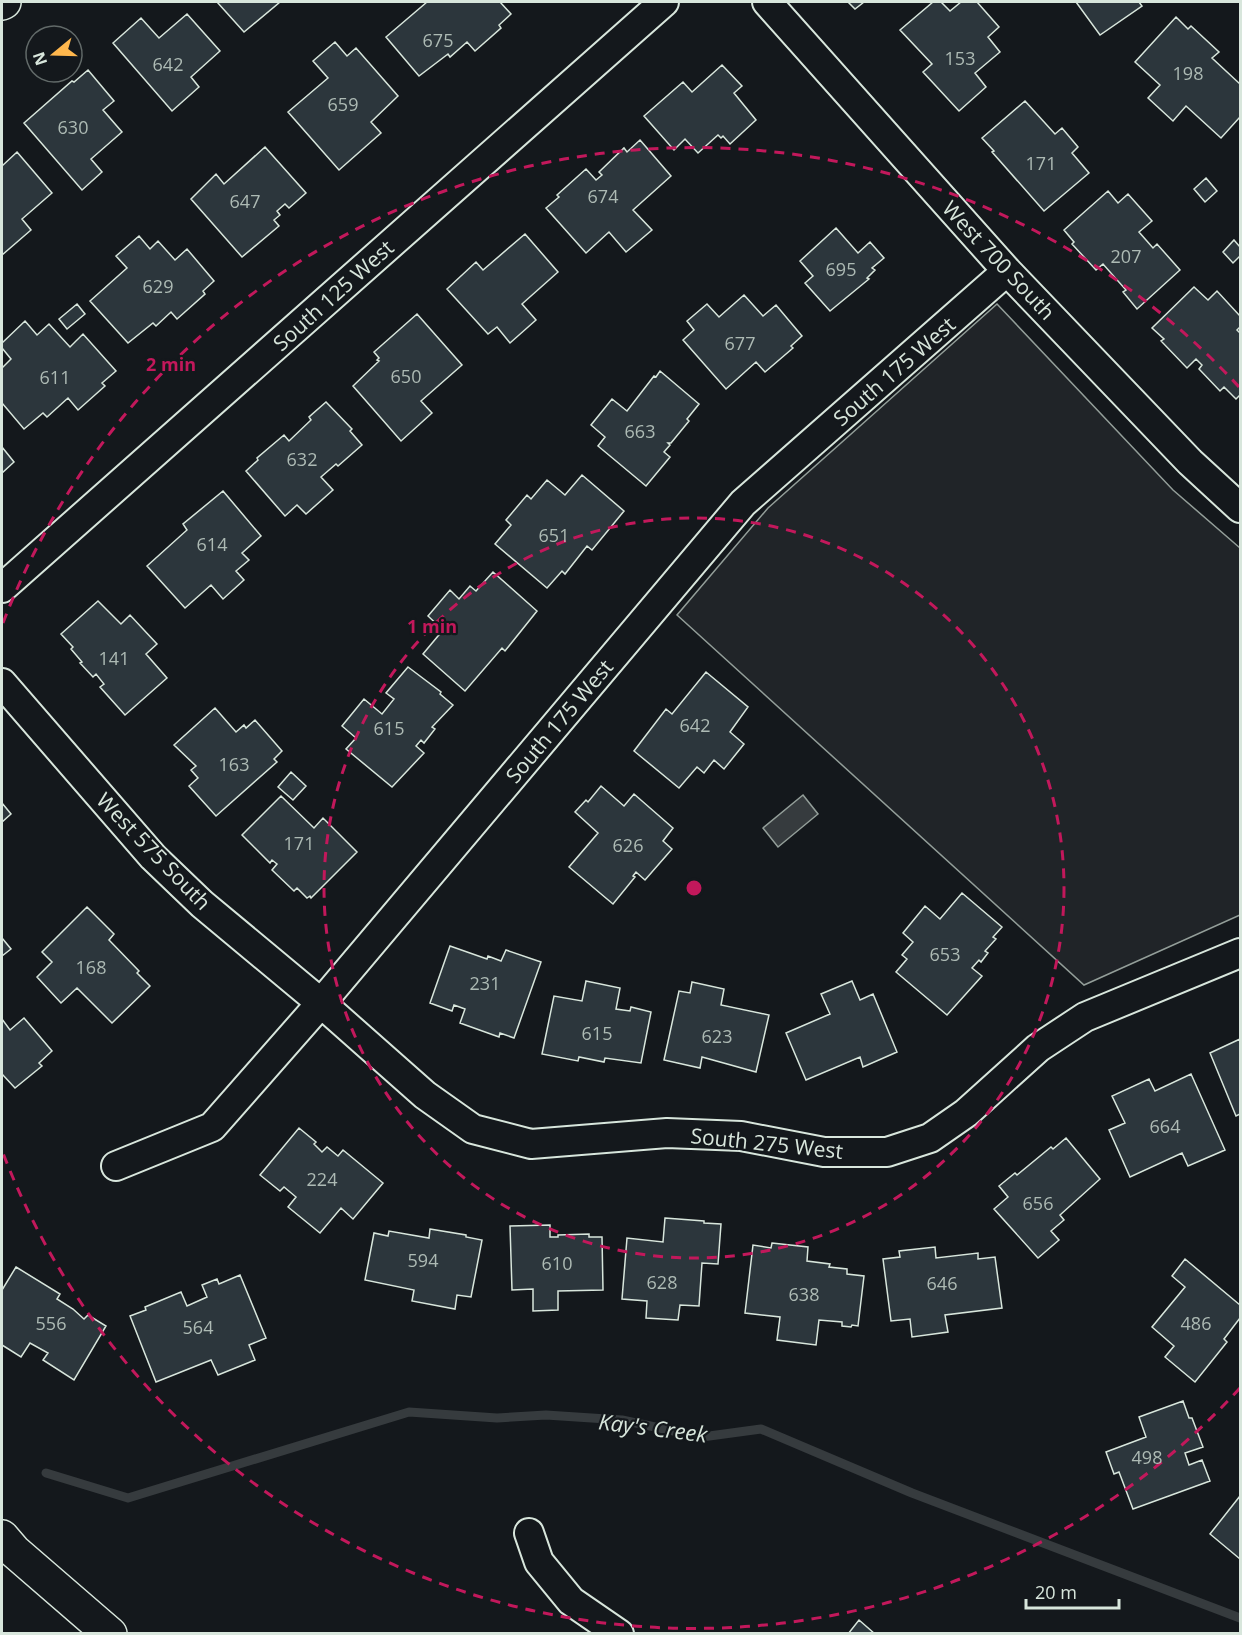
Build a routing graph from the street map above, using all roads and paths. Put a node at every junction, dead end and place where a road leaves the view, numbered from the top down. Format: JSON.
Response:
{"nodes":[{"id":1,"x":664,"y":2,"type":"edge"},
{"id":2,"x":767,"y":2,"type":"edge"},
{"id":3,"x":1007,"y":271,"type":"junction"},
{"id":4,"x":1240,"y":508,"type":"edge"},
{"id":5,"x":2,"y":588,"type":"edge"},
{"id":6,"x":2,"y":683,"type":"edge"},
{"id":7,"x":1240,"y":953,"type":"edge"},
{"id":8,"x":321,"y":1003,"type":"junction"},
{"id":9,"x":116,"y":1166,"type":"dead end"},
{"id":10,"x":529,"y":1533,"type":"dead end"},
{"id":11,"x":2,"y":1537,"type":"edge"},
{"id":12,"x":110,"y":1634,"type":"edge"},
{"id":13,"x":619,"y":1634,"type":"edge"}],
"edges":[{"from":1,"to":5,"type":"street","name":"South 125 West"},
{"from":2,"to":3,"type":"street","name":"West 700 South"},
{"from":3,"to":4,"type":"street","name":"West 700 South"},
{"from":3,"to":8,"type":"street","name":"South 175 West"},
{"from":6,"to":8,"type":"street","name":"West 575 South"},
{"from":7,"to":8,"type":"street","name":"South 275 West"},
{"from":8,"to":9,"type":"street","name":"South 175 West"},
{"from":10,"to":13,"type":"street"},
{"from":11,"to":12,"type":"main road"}]}
